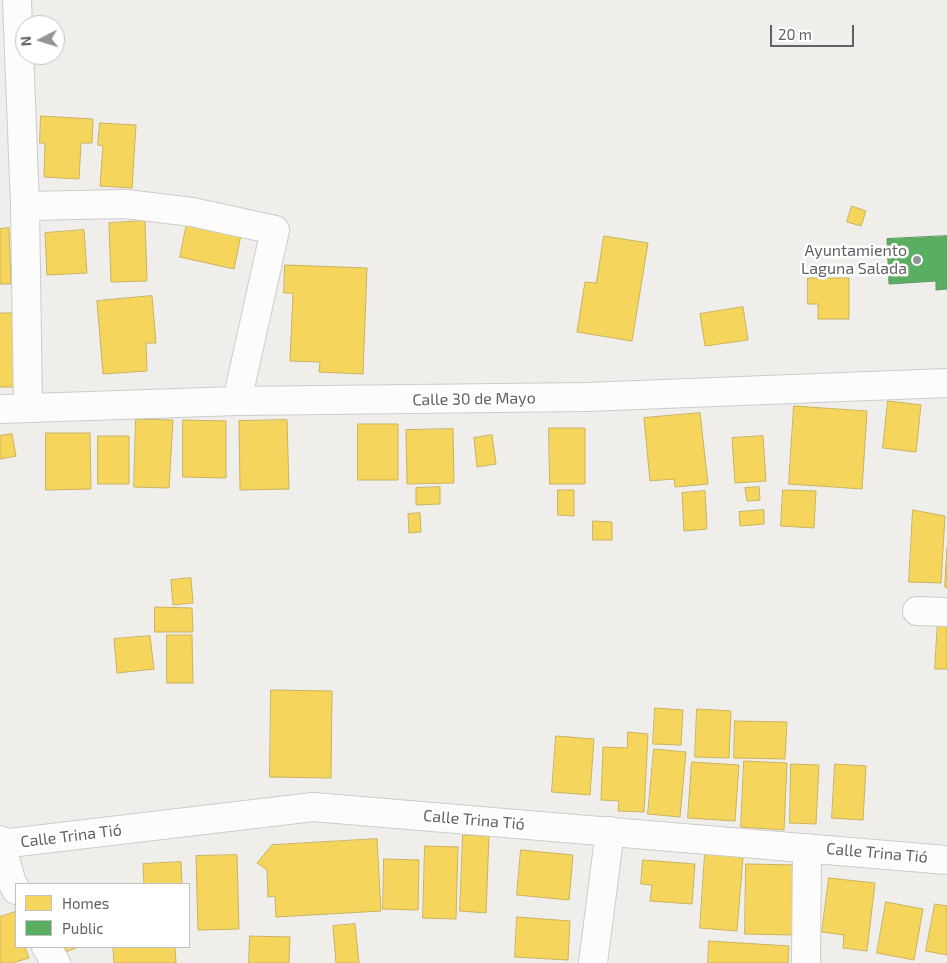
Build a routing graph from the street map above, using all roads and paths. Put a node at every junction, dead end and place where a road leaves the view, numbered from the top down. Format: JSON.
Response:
{"nodes":[{"id":1,"x":17,"y":0,"type":"edge"},
{"id":2,"x":25,"y":206,"type":"junction"},
{"id":3,"x":947,"y":383,"type":"edge"},
{"id":4,"x":237,"y":401,"type":"junction"},
{"id":5,"x":28,"y":408,"type":"junction"},
{"id":6,"x":0,"y":409,"type":"edge"},
{"id":7,"x":917,"y":611,"type":"dead end"},
{"id":8,"x":947,"y":612,"type":"edge"},
{"id":9,"x":610,"y":831,"type":"junction"},
{"id":10,"x":1,"y":842,"type":"edge"},
{"id":11,"x":807,"y":848,"type":"junction"},
{"id":12,"x":947,"y":860,"type":"edge"},
{"id":13,"x":9,"y":884,"type":"edge"},
{"id":14,"x":47,"y":948,"type":"edge"},
{"id":15,"x":56,"y":963,"type":"edge"},
{"id":16,"x":593,"y":963,"type":"edge"},
{"id":17,"x":806,"y":963,"type":"edge"}],
"edges":[{"from":1,"to":2,"type":"street"},
{"from":2,"to":4,"type":"street"},
{"from":2,"to":5,"type":"street"},
{"from":3,"to":4,"type":"street","name":"Calle 30 de Mayo"},
{"from":4,"to":5,"type":"street","name":"Calle 30 de Mayo"},
{"from":5,"to":6,"type":"street","name":"Calle 30 de Mayo"},
{"from":7,"to":8,"type":"street"},
{"from":9,"to":10,"type":"street","name":"Calle Trina Tió"},
{"from":9,"to":11,"type":"street","name":"Calle Trina Tió"},
{"from":9,"to":16,"type":"street"},
{"from":10,"to":13,"type":"street"},
{"from":11,"to":12,"type":"street","name":"Calle Trina Tió"},
{"from":11,"to":17,"type":"street"},
{"from":14,"to":15,"type":"street"}]}
